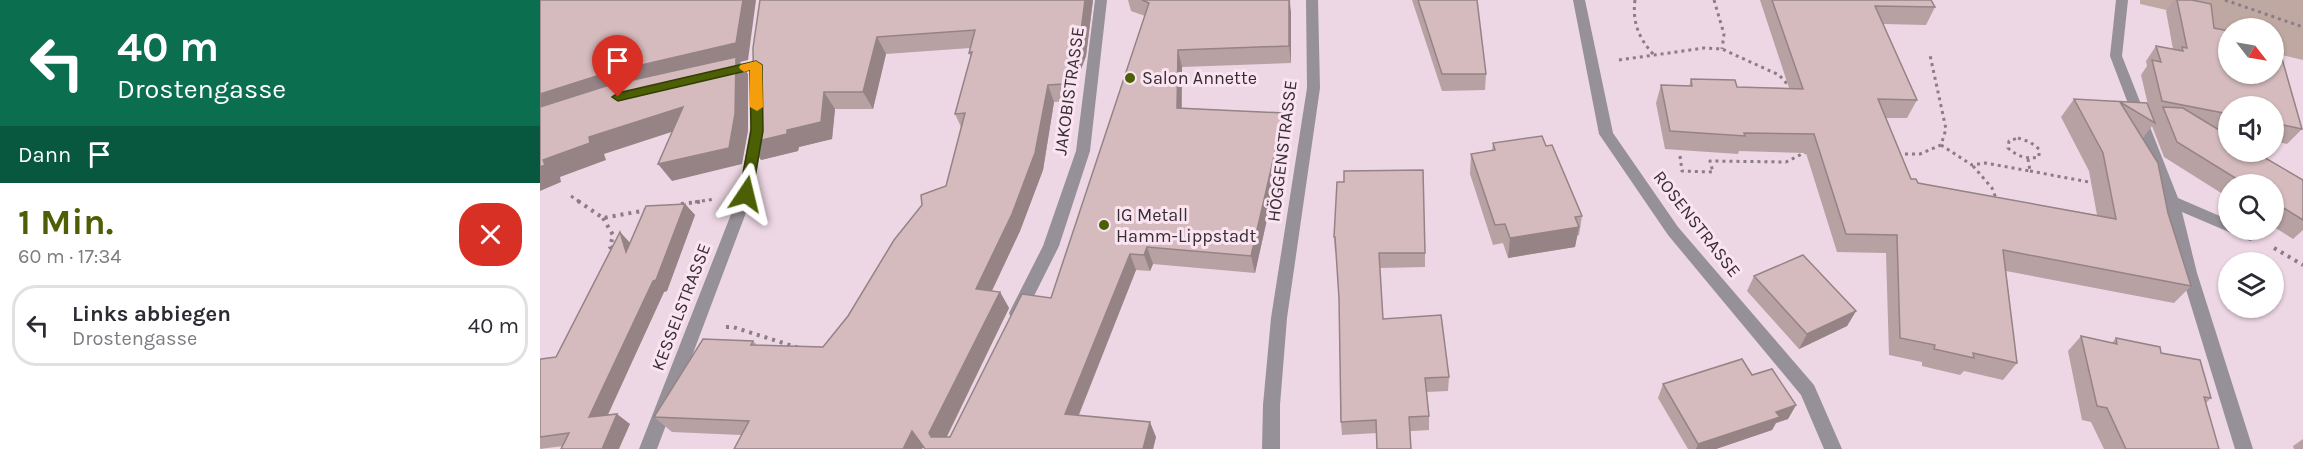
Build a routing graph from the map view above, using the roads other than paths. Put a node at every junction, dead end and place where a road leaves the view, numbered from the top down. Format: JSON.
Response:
{"nodes":[{"id":1,"x":1101,"y":0,"type":"edge"},
{"id":2,"x":1312,"y":0,"type":"edge"},
{"id":3,"x":1579,"y":0,"type":"edge"},
{"id":4,"x":2122,"y":0,"type":"edge"},
{"id":5,"x":757,"y":65,"type":"edge"},
{"id":6,"x":711,"y":76,"type":"edge"},
{"id":7,"x":757,"y":109,"type":"edge"},
{"id":8,"x":2172,"y":201,"type":"junction"},
{"id":9,"x":2218,"y":221,"type":"edge"},
{"id":10,"x":1009,"y":329,"type":"edge"},
{"id":11,"x":648,"y":449,"type":"edge"},
{"id":12,"x":1271,"y":449,"type":"edge"},
{"id":13,"x":1833,"y":449,"type":"edge"},
{"id":14,"x":2244,"y":449,"type":"edge"}],
"edges":[{"from":1,"to":10,"type":"street","name":"JAKOBISTRASSE"},
{"from":2,"to":12,"type":"street","name":"HÖGGENSTRASSE"},
{"from":3,"to":13,"type":"street","name":"ROSENSTRASSE"},
{"from":4,"to":8,"type":"street"},
{"from":5,"to":6,"type":"street"},
{"from":7,"to":11,"type":"street","name":"KESSELSTRASSE"},
{"from":8,"to":9,"type":"street"},
{"from":8,"to":14,"type":"street"}]}
